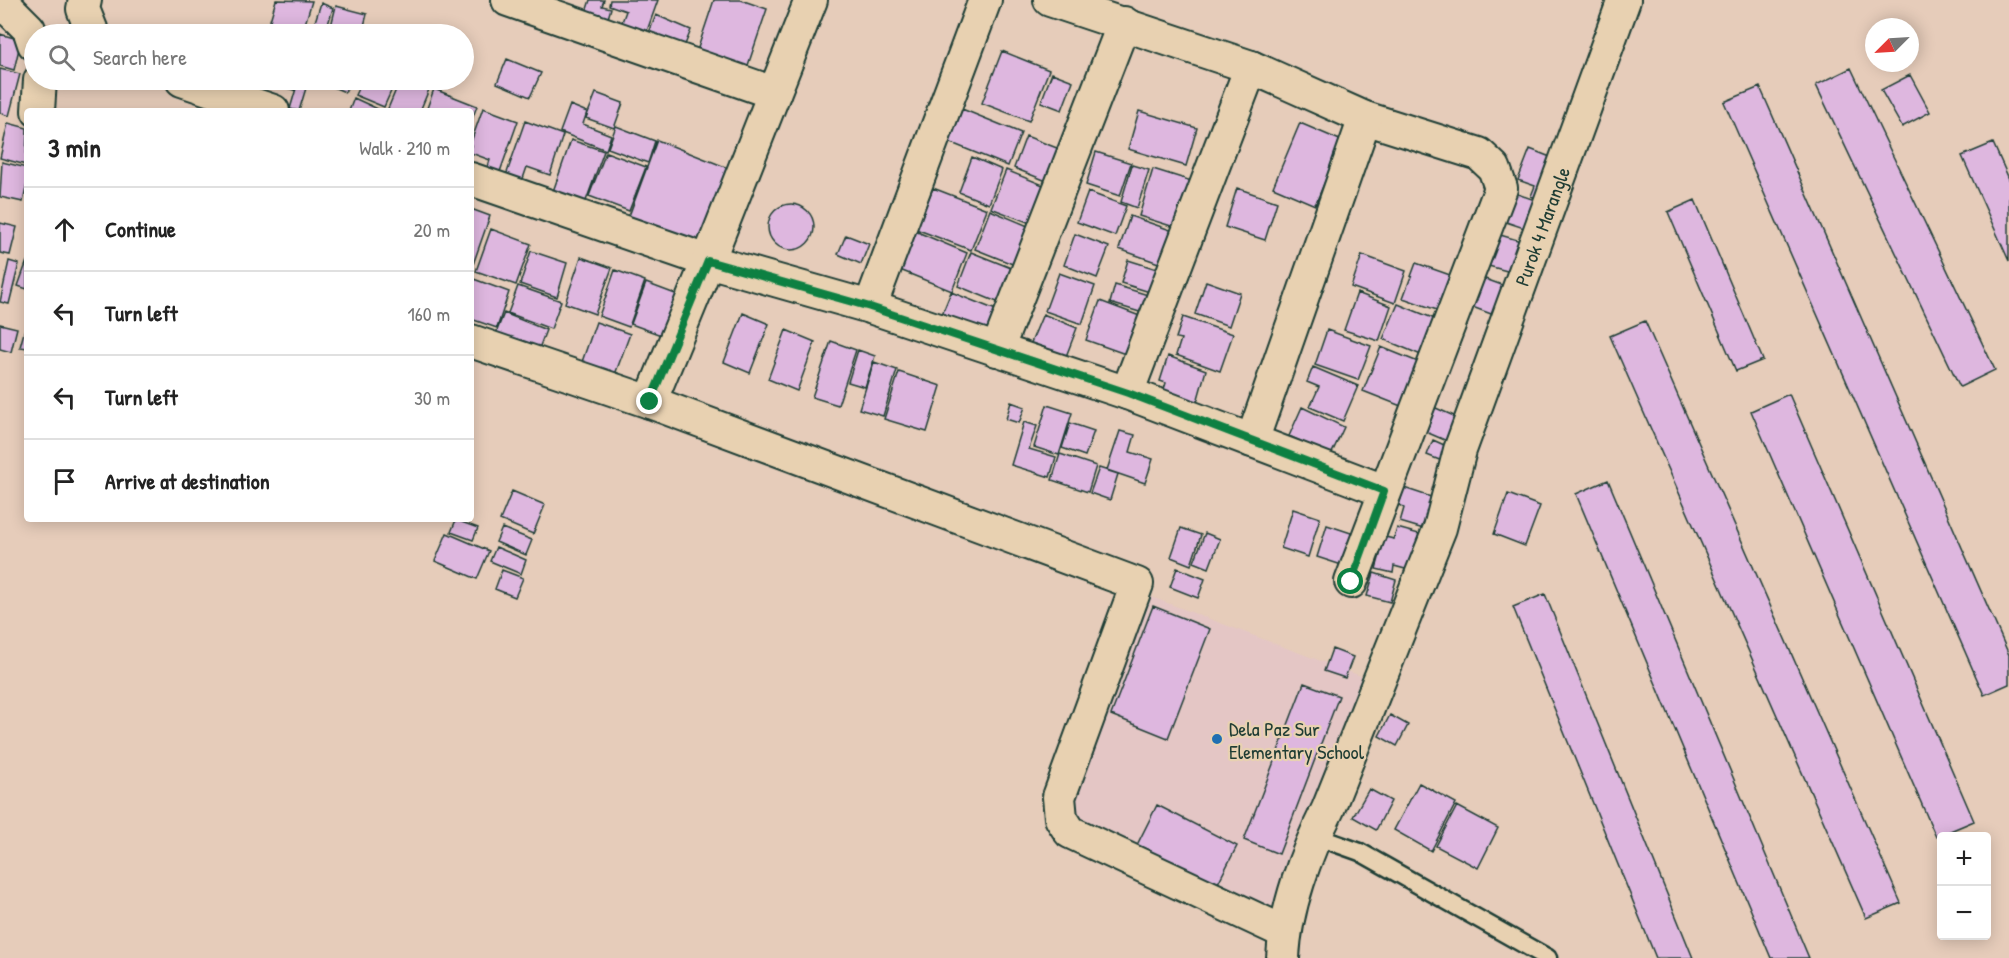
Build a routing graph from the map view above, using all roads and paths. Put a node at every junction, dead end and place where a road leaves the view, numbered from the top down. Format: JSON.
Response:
{"nodes":[{"id":1,"x":0,"y":0,"type":"edge"},
{"id":2,"x":85,"y":0,"type":"edge"},
{"id":3,"x":508,"y":0,"type":"edge"},
{"id":4,"x":811,"y":0,"type":"edge"},
{"id":5,"x":985,"y":0,"type":"edge"},
{"id":6,"x":1050,"y":0,"type":"edge"},
{"id":7,"x":1624,"y":0,"type":"edge"},
{"id":8,"x":1124,"y":23,"type":"junction"},
{"id":9,"x":89,"y":24,"type":"edge"},
{"id":10,"x":24,"y":25,"type":"edge"},
{"id":11,"x":1251,"y":67,"type":"junction"},
{"id":12,"x":39,"y":90,"type":"edge"},
{"id":13,"x":211,"y":90,"type":"edge"},
{"id":14,"x":774,"y":93,"type":"junction"},
{"id":15,"x":38,"y":108,"type":"edge"},
{"id":16,"x":264,"y":108,"type":"edge"},
{"id":17,"x":1365,"y":118,"type":"junction"},
{"id":18,"x":474,"y":180,"type":"edge"},
{"id":19,"x":708,"y":261,"type":"junction"},
{"id":20,"x":870,"y":307,"type":"junction"},
{"id":21,"x":474,"y":342,"type":"edge"},
{"id":22,"x":997,"y":350,"type":"junction"},
{"id":23,"x":1128,"y":393,"type":"junction"},
{"id":24,"x":650,"y":402,"type":"junction"},
{"id":25,"x":1252,"y":441,"type":"junction"},
{"id":26,"x":1384,"y":491,"type":"junction"},
{"id":27,"x":1351,"y":582,"type":"dead end"},
{"id":28,"x":1315,"y":836,"type":"junction"},
{"id":29,"x":1284,"y":945,"type":"edge"},
{"id":30,"x":1548,"y":958,"type":"edge"}],
"edges":[{"from":1,"to":10,"type":"street"},
{"from":2,"to":9,"type":"street"},
{"from":3,"to":14,"type":"street"},
{"from":4,"to":14,"type":"street"},
{"from":5,"to":20,"type":"street"},
{"from":6,"to":8,"type":"street"},
{"from":7,"to":28,"type":"street","name":"Purok 4 Marangle"},
{"from":8,"to":11,"type":"street"},
{"from":8,"to":22,"type":"street"},
{"from":11,"to":17,"type":"street"},
{"from":11,"to":23,"type":"street"},
{"from":12,"to":15,"type":"street"},
{"from":13,"to":16,"type":"street"},
{"from":14,"to":19,"type":"street"},
{"from":17,"to":25,"type":"street"},
{"from":17,"to":26,"type":"street"},
{"from":18,"to":19,"type":"street"},
{"from":19,"to":20,"type":"street"},
{"from":19,"to":24,"type":"street"},
{"from":20,"to":22,"type":"street"},
{"from":21,"to":24,"type":"street"},
{"from":22,"to":23,"type":"street"},
{"from":23,"to":25,"type":"street"},
{"from":24,"to":29,"type":"street"},
{"from":25,"to":26,"type":"street"},
{"from":26,"to":27,"type":"street"},
{"from":28,"to":29,"type":"street","name":"Purok 4 Marangle"},
{"from":28,"to":30,"type":"lane"}]}
